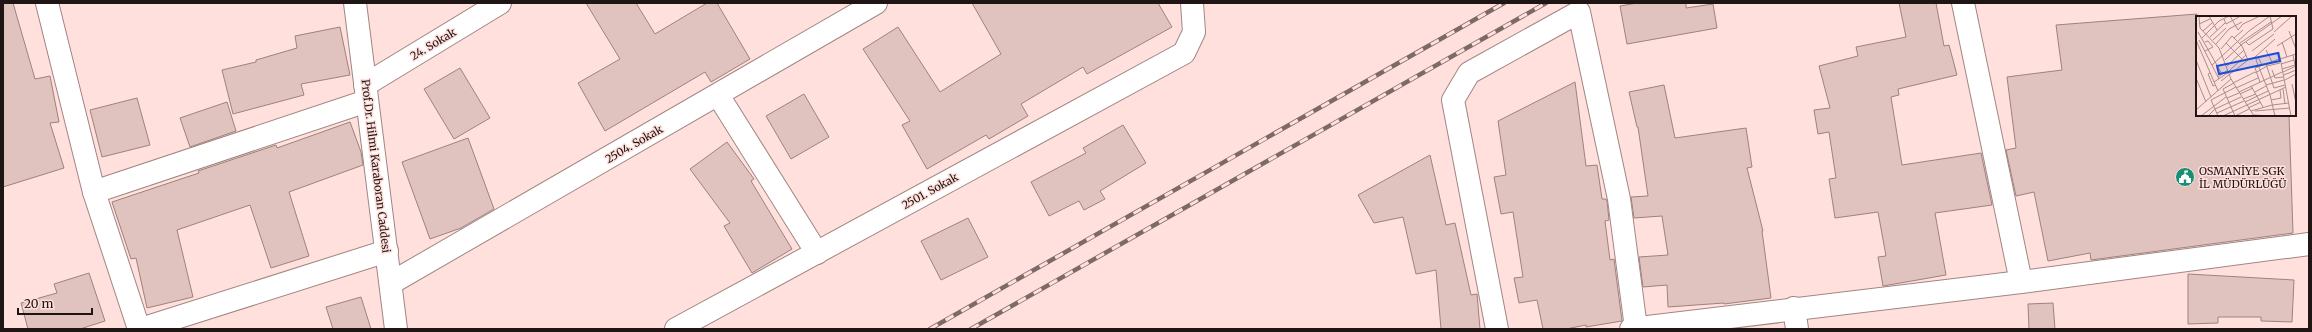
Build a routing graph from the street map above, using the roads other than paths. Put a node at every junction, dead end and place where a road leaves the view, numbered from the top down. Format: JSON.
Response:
{"nodes":[{"id":1,"x":47,"y":3,"type":"edge"},
{"id":2,"x":355,"y":3,"type":"edge"},
{"id":3,"x":500,"y":3,"type":"edge"},
{"id":4,"x":876,"y":3,"type":"edge"},
{"id":5,"x":1192,"y":3,"type":"edge"},
{"id":6,"x":1963,"y":3,"type":"edge"},
{"id":7,"x":366,"y":93,"type":"junction"},
{"id":8,"x":718,"y":95,"type":"junction"},
{"id":9,"x":94,"y":192,"type":"junction"},
{"id":10,"x":2309,"y":244,"type":"edge"},
{"id":11,"x":387,"y":251,"type":"junction"},
{"id":12,"x":817,"y":253,"type":"junction"},
{"id":13,"x":2021,"y":282,"type":"junction"},
{"id":14,"x":391,"y":283,"type":"junction"},
{"id":15,"x":1796,"y":319,"type":"edge"},
{"id":16,"x":1634,"y":328,"type":"edge"},
{"id":17,"x":140,"y":329,"type":"edge"},
{"id":18,"x":396,"y":329,"type":"edge"},
{"id":19,"x":676,"y":329,"type":"edge"},
{"id":20,"x":1497,"y":329,"type":"edge"}],
"edges":[{"from":1,"to":9,"type":"street"},
{"from":2,"to":7,"type":"street","name":"Prof.Dr. Hilmi Karaboran Caddesi"},
{"from":3,"to":7,"type":"street","name":"24. Sokak"},
{"from":4,"to":8,"type":"street","name":"2504. Sokak"},
{"from":5,"to":12,"type":"street","name":"2501. Sokak"},
{"from":6,"to":13,"type":"street"},
{"from":7,"to":9,"type":"street","name":"24. Sokak"},
{"from":7,"to":11,"type":"street","name":"Prof.Dr. Hilmi Karaboran Caddesi"},
{"from":8,"to":12,"type":"street"},
{"from":8,"to":14,"type":"street","name":"2504. Sokak"},
{"from":9,"to":17,"type":"street"},
{"from":10,"to":13,"type":"street"},
{"from":11,"to":14,"type":"street","name":"Prof.Dr. Hilmi Karaboran Caddesi"},
{"from":11,"to":17,"type":"street"},
{"from":12,"to":19,"type":"street","name":"2501. Sokak"},
{"from":13,"to":15,"type":"street"},
{"from":14,"to":18,"type":"street","name":"Prof.Dr. Hilmi Karaboran Caddesi"},
{"from":15,"to":16,"type":"street"},
{"from":16,"to":20,"type":"street"}]}
